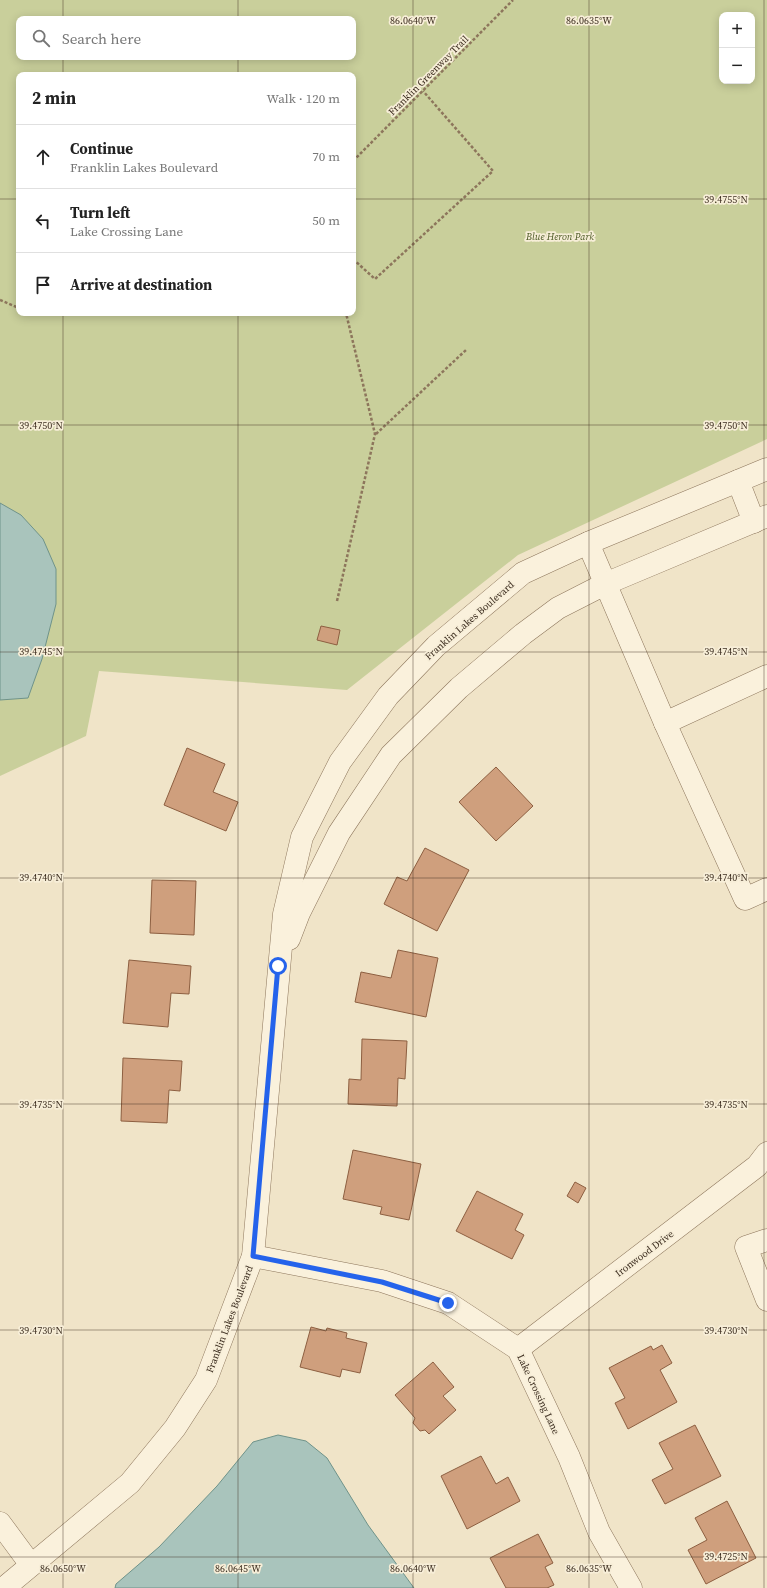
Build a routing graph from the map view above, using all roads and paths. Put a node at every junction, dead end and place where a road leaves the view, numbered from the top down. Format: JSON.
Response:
{"nodes":[{"id":1,"x":513,"y":0,"type":"edge"},
{"id":2,"x":423,"y":91,"type":"junction"},
{"id":3,"x":356,"y":158,"type":"edge"},
{"id":4,"x":356,"y":262,"type":"edge"},
{"id":5,"x":0,"y":300,"type":"edge"},
{"id":6,"x":16,"y":307,"type":"edge"},
{"id":7,"x":347,"y":316,"type":"edge"},
{"id":8,"x":466,"y":350,"type":"dead end"},
{"id":9,"x":375,"y":434,"type":"junction"},
{"id":10,"x":767,"y":469,"type":"edge"},
{"id":11,"x":738,"y":482,"type":"junction"},
{"id":12,"x":761,"y":519,"type":"edge"},
{"id":13,"x":588,"y":543,"type":"junction"},
{"id":14,"x":606,"y":584,"type":"junction"},
{"id":15,"x":336,"y":601,"type":"dead end"},
{"id":16,"x":767,"y":676,"type":"edge"},
{"id":17,"x":665,"y":723,"type":"junction"},
{"id":18,"x":767,"y":888,"type":"edge"},
{"id":19,"x":278,"y":966,"type":"junction"},
{"id":20,"x":767,"y":1153,"type":"edge"},
{"id":21,"x":767,"y":1240,"type":"edge"},
{"id":22,"x":253,"y":1256,"type":"junction"},
{"id":23,"x":767,"y":1300,"type":"edge"},
{"id":24,"x":518,"y":1349,"type":"junction"},
{"id":25,"x":0,"y":1524,"type":"edge"},
{"id":26,"x":31,"y":1565,"type":"junction"},
{"id":27,"x":4,"y":1588,"type":"edge"},
{"id":28,"x":631,"y":1588,"type":"edge"}],
"edges":[{"from":1,"to":2,"type":"path","name":"Franklin Greenway Trail"},
{"from":2,"to":3,"type":"path","name":"Franklin Greenway Trail"},
{"from":2,"to":4,"type":"path"},
{"from":5,"to":6,"type":"path"},
{"from":7,"to":9,"type":"path"},
{"from":8,"to":9,"type":"path"},
{"from":9,"to":15,"type":"path"},
{"from":10,"to":11,"type":"street","name":"Franklin Lakes Boulevard"},
{"from":11,"to":12,"type":"street"},
{"from":11,"to":13,"type":"street","name":"Franklin Lakes Boulevard"},
{"from":12,"to":14,"type":"street","name":"Franklin Lakes Boulevard"},
{"from":13,"to":14,"type":"street"},
{"from":13,"to":19,"type":"street","name":"Franklin Lakes Boulevard"},
{"from":14,"to":17,"type":"street"},
{"from":14,"to":19,"type":"street","name":"Franklin Lakes Boulevard"},
{"from":16,"to":17,"type":"street"},
{"from":17,"to":18,"type":"street"},
{"from":19,"to":22,"type":"street","name":"Franklin Lakes Boulevard"},
{"from":20,"to":24,"type":"street","name":"Ironwood Drive"},
{"from":21,"to":23,"type":"street"},
{"from":22,"to":24,"type":"street","name":"Lake Crossing Lane"},
{"from":22,"to":26,"type":"street","name":"Franklin Lakes Boulevard"},
{"from":24,"to":28,"type":"street","name":"Lake Crossing Lane"},
{"from":25,"to":26,"type":"street"},
{"from":26,"to":27,"type":"street","name":"Franklin Lakes Boulevard"}]}
